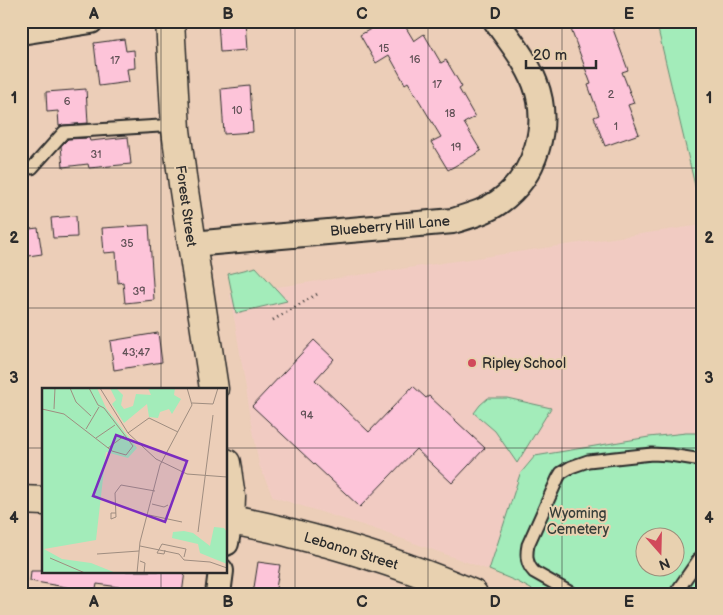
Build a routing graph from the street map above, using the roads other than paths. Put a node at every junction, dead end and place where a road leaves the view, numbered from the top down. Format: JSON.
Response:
{"nodes":[{"id":1,"x":91,"y":21,"type":"edge"},
{"id":2,"x":170,"y":21,"type":"edge"},
{"id":3,"x":496,"y":21,"type":"edge"},
{"id":4,"x":21,"y":32,"type":"edge"},
{"id":5,"x":176,"y":125,"type":"junction"},
{"id":6,"x":32,"y":168,"type":"dead end"},
{"id":7,"x":192,"y":244,"type":"junction"},
{"id":8,"x":214,"y":388,"type":"edge"},
{"id":9,"x":702,"y":460,"type":"edge"},
{"id":10,"x":228,"y":480,"type":"edge"},
{"id":11,"x":21,"y":500,"type":"edge"},
{"id":12,"x":42,"y":501,"type":"edge"},
{"id":13,"x":228,"y":528,"type":"edge"},
{"id":14,"x":702,"y":554,"type":"edge"},
{"id":15,"x":221,"y":572,"type":"edge"},
{"id":16,"x":218,"y":594,"type":"edge"},
{"id":17,"x":473,"y":594,"type":"edge"},
{"id":18,"x":573,"y":594,"type":"edge"},
{"id":19,"x":675,"y":594,"type":"edge"}],
"edges":[{"from":1,"to":4,"type":"street"},
{"from":2,"to":5,"type":"street","name":"Forest Street"},
{"from":3,"to":7,"type":"street","name":"Blueberry Hill Lane"},
{"from":5,"to":6,"type":"lane"},
{"from":5,"to":7,"type":"street","name":"Forest Street"},
{"from":7,"to":8,"type":"street","name":"Forest Street"},
{"from":9,"to":18,"type":"lane"},
{"from":10,"to":13,"type":"street"},
{"from":11,"to":12,"type":"street"},
{"from":13,"to":17,"type":"street","name":"Lebanon Street"},
{"from":14,"to":19,"type":"lane"},
{"from":15,"to":16,"type":"street"}]}
